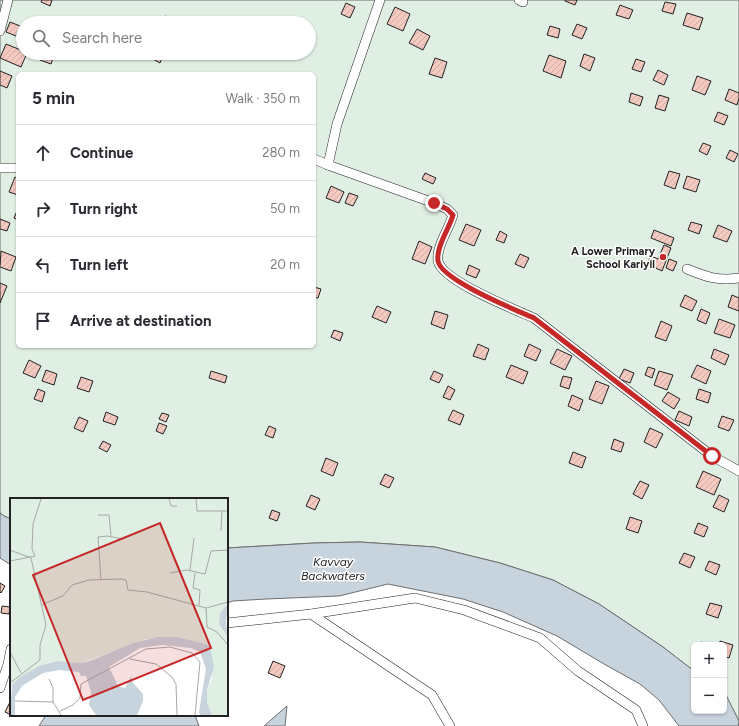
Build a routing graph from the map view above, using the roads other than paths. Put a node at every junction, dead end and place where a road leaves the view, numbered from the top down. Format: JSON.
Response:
{"nodes":[{"id":1,"x":8,"y":0,"type":"edge"},
{"id":2,"x":380,"y":0,"type":"edge"},
{"id":3,"x":0,"y":31,"type":"edge"},
{"id":4,"x":316,"y":160,"type":"edge"},
{"id":5,"x":328,"y":165,"type":"junction"},
{"id":6,"x":0,"y":168,"type":"edge"},
{"id":7,"x":16,"y":168,"type":"edge"},
{"id":8,"x":687,"y":269,"type":"dead end"},
{"id":9,"x":739,"y":278,"type":"edge"},
{"id":10,"x":739,"y":471,"type":"edge"},
{"id":11,"x":311,"y":614,"type":"junction"},
{"id":12,"x":228,"y":623,"type":"edge"},
{"id":13,"x":10,"y":654,"type":"edge"},
{"id":14,"x":0,"y":688,"type":"edge"},
{"id":15,"x":450,"y":726,"type":"edge"},
{"id":16,"x":643,"y":726,"type":"edge"}],
"edges":[{"from":1,"to":3,"type":"street"},
{"from":2,"to":5,"type":"street"},
{"from":4,"to":5,"type":"street"},
{"from":5,"to":10,"type":"street"},
{"from":6,"to":7,"type":"street"},
{"from":8,"to":9,"type":"street"},
{"from":11,"to":12,"type":"street"},
{"from":11,"to":15,"type":"street"},
{"from":11,"to":16,"type":"street"},
{"from":13,"to":14,"type":"street"}]}
